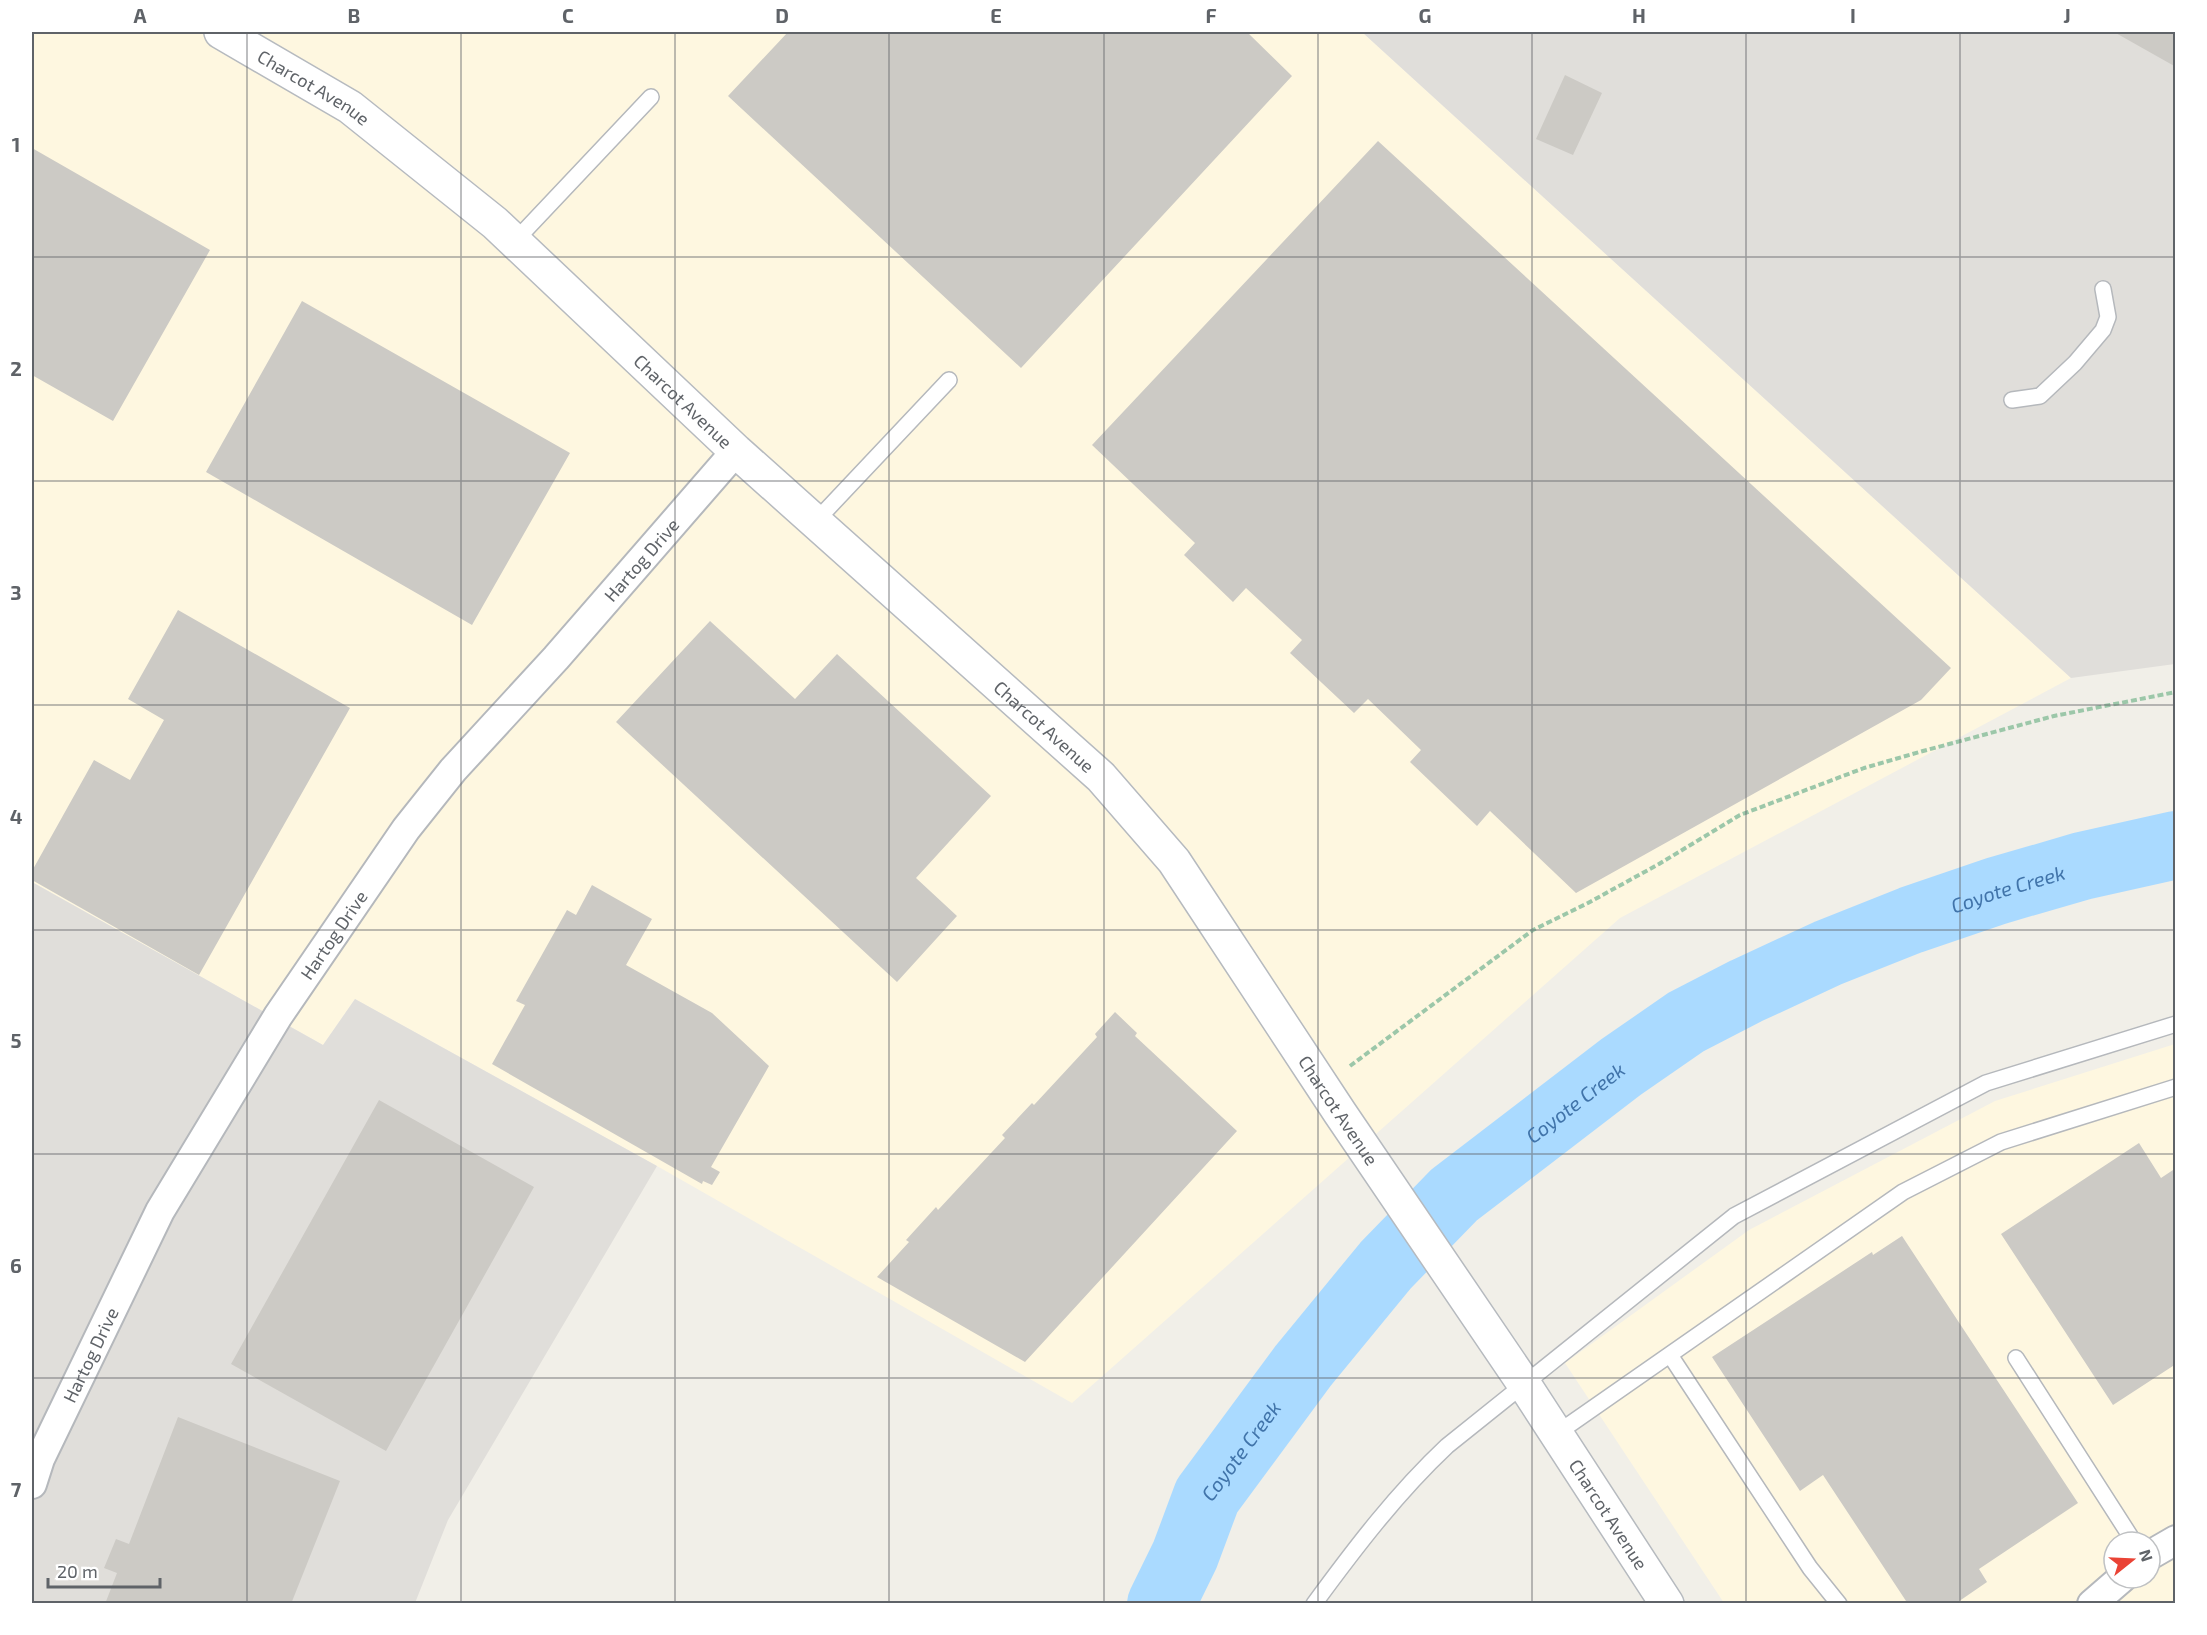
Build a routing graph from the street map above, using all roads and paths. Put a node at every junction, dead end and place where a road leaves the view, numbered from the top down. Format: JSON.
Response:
{"nodes":[{"id":1,"x":221,"y":32,"type":"edge"},
{"id":2,"x":651,"y":97,"type":"dead end"},
{"id":3,"x":515,"y":241,"type":"junction"},
{"id":4,"x":2103,"y":289,"type":"dead end"},
{"id":5,"x":949,"y":380,"type":"dead end"},
{"id":6,"x":2012,"y":400,"type":"dead end"},
{"id":7,"x":736,"y":452,"type":"junction"},
{"id":8,"x":815,"y":522,"type":"junction"},
{"id":9,"x":2175,"y":692,"type":"edge"},
{"id":10,"x":2175,"y":1024,"type":"edge"},
{"id":11,"x":2175,"y":1087,"type":"edge"},
{"id":12,"x":1331,"y":1100,"type":"junction"},
{"id":13,"x":1670,"y":1355,"type":"junction"},
{"id":14,"x":2016,"y":1358,"type":"dead end"},
{"id":15,"x":1515,"y":1372,"type":"junction"},
{"id":16,"x":1556,"y":1434,"type":"junction"},
{"id":17,"x":32,"y":1484,"type":"edge"},
{"id":18,"x":2126,"y":1530,"type":"edge"},
{"id":19,"x":2175,"y":1540,"type":"edge"},
{"id":20,"x":2162,"y":1548,"type":"edge"},
{"id":21,"x":2108,"y":1590,"type":"edge"},
{"id":22,"x":1314,"y":1604,"type":"edge"},
{"id":23,"x":1667,"y":1604,"type":"edge"},
{"id":24,"x":1839,"y":1604,"type":"edge"},
{"id":25,"x":2092,"y":1604,"type":"edge"}],
"edges":[{"from":1,"to":3,"type":"street","name":"Charcot Avenue"},
{"from":2,"to":3,"type":"lane"},
{"from":3,"to":7,"type":"street","name":"Charcot Avenue"},
{"from":4,"to":6,"type":"lane"},
{"from":5,"to":8,"type":"lane"},
{"from":7,"to":8,"type":"street","name":"Charcot Avenue"},
{"from":7,"to":17,"type":"street","name":"Hartog Drive"},
{"from":8,"to":12,"type":"street","name":"Charcot Avenue"},
{"from":9,"to":12,"type":"path"},
{"from":10,"to":15,"type":"lane"},
{"from":11,"to":13,"type":"lane"},
{"from":12,"to":15,"type":"street","name":"Charcot Avenue"},
{"from":13,"to":16,"type":"lane"},
{"from":13,"to":24,"type":"lane"},
{"from":14,"to":18,"type":"lane"},
{"from":15,"to":16,"type":"street","name":"Charcot Avenue"},
{"from":15,"to":22,"type":"lane"},
{"from":16,"to":23,"type":"street","name":"Charcot Avenue"},
{"from":19,"to":20,"type":"street"},
{"from":21,"to":25,"type":"street"}]}
